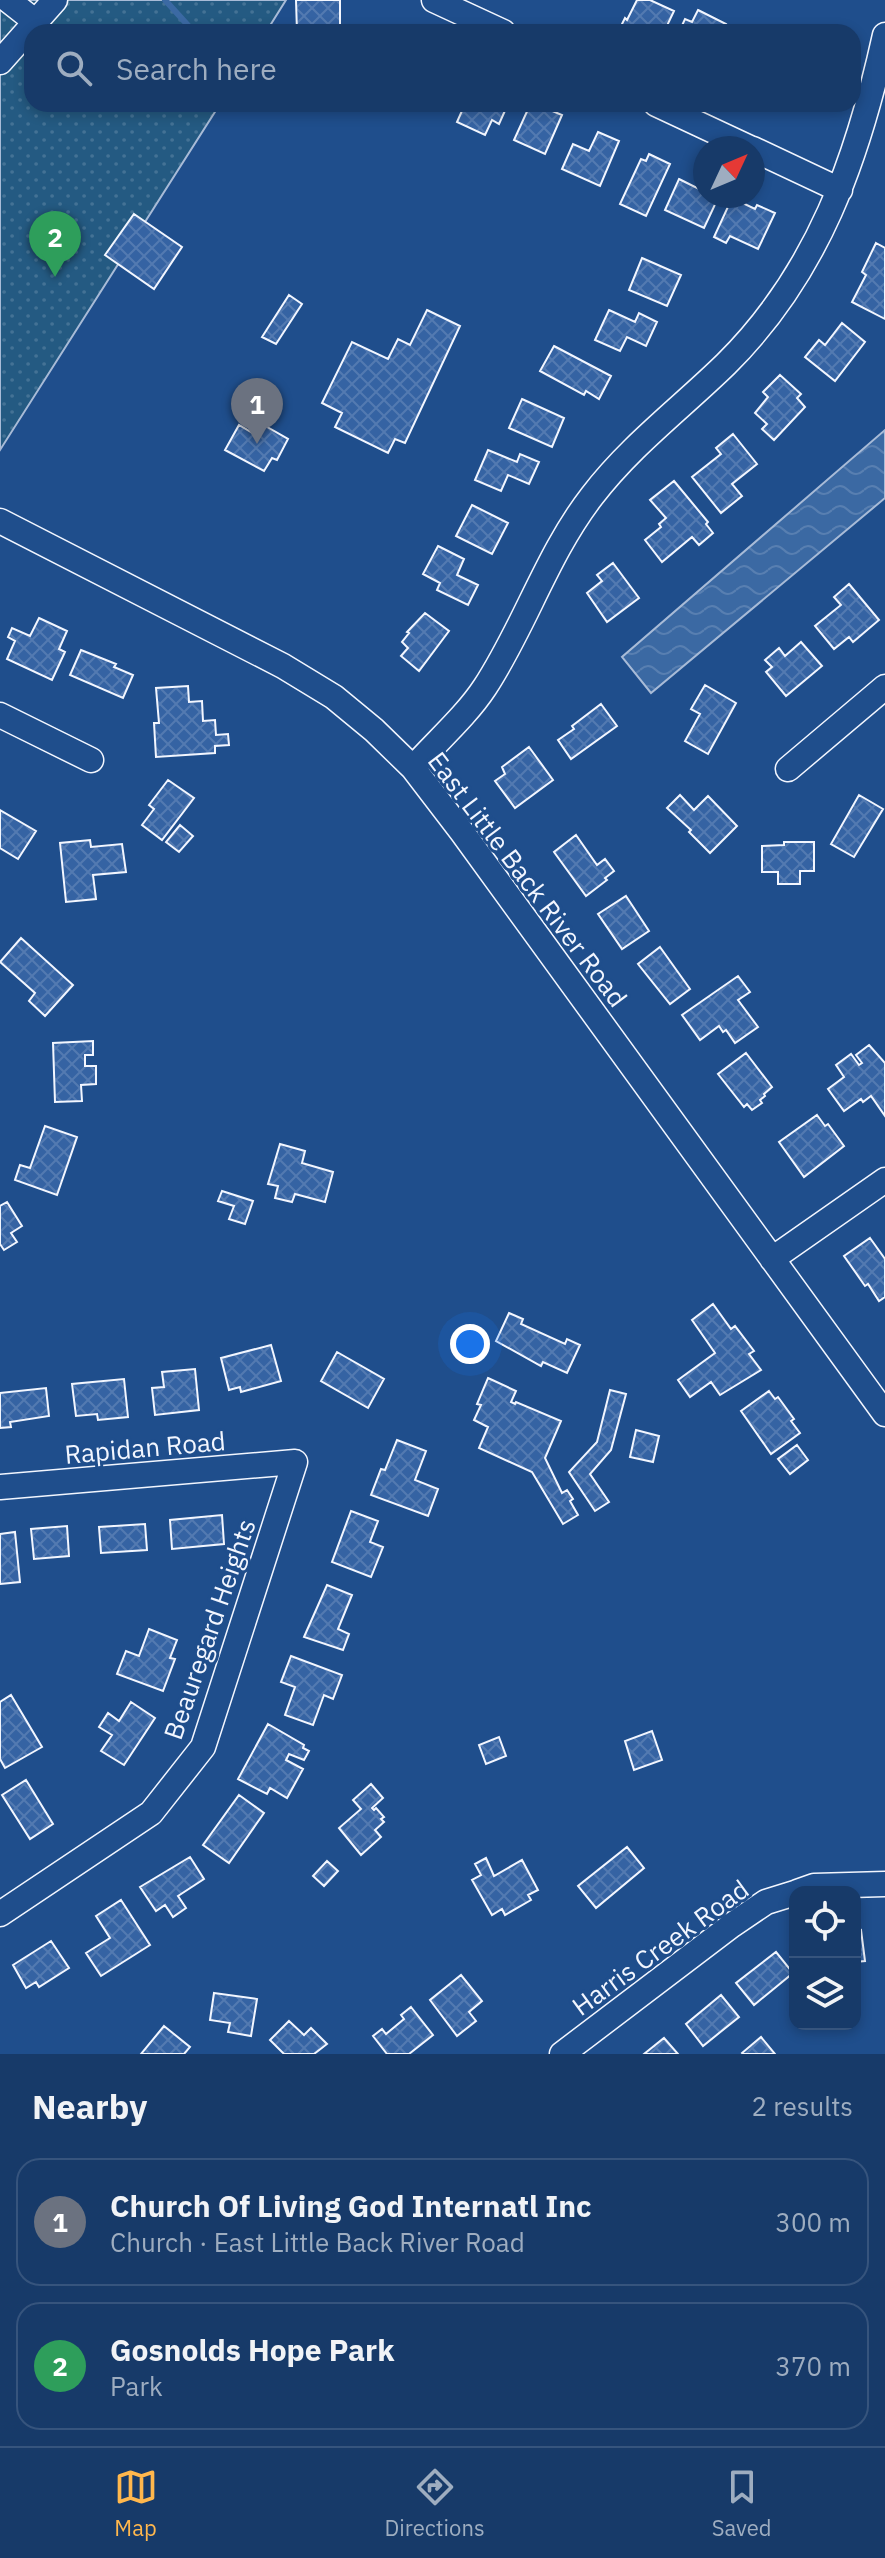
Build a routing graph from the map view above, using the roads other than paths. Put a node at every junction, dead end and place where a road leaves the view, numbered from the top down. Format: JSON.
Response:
{"nodes":[{"id":1,"x":8,"y":0,"type":"edge"},
{"id":2,"x":55,"y":0,"type":"edge"},
{"id":3,"x":434,"y":0,"type":"edge"},
{"id":4,"x":36,"y":22,"type":"joint"},
{"id":5,"x":486,"y":24,"type":"edge"},
{"id":6,"x":24,"y":35,"type":"edge"},
{"id":7,"x":885,"y":35,"type":"edge"},
{"id":8,"x":0,"y":62,"type":"edge"},
{"id":9,"x":673,"y":112,"type":"edge"},
{"id":10,"x":724,"y":136,"type":"edge"},
{"id":11,"x":765,"y":155,"type":"edge"},
{"id":12,"x":840,"y":190,"type":"junction"},
{"id":13,"x":0,"y":521,"type":"edge"},
{"id":14,"x":885,"y":687,"type":"edge"},
{"id":15,"x":0,"y":715,"type":"edge"},
{"id":16,"x":91,"y":760,"type":"dead end"},
{"id":17,"x":413,"y":768,"type":"junction"},
{"id":18,"x":788,"y":769,"type":"dead end"},
{"id":19,"x":885,"y":1180,"type":"edge"},
{"id":20,"x":772,"y":1259,"type":"junction"},
{"id":21,"x":885,"y":1414,"type":"edge"},
{"id":22,"x":295,"y":1462,"type":"joint"},
{"id":23,"x":0,"y":1487,"type":"edge"},
{"id":24,"x":885,"y":1884,"type":"edge"},
{"id":25,"x":814,"y":1886,"type":"edge"},
{"id":26,"x":789,"y":1894,"type":"edge"},
{"id":27,"x":2,"y":1909,"type":"edge"},
{"id":28,"x":562,"y":2054,"type":"edge"}],
"edges":[{"from":1,"to":4,"type":"street"},
{"from":2,"to":4,"type":"street"},
{"from":3,"to":5,"type":"street"},
{"from":6,"to":8,"type":"street"},
{"from":7,"to":12,"type":"street"},
{"from":9,"to":10,"type":"street"},
{"from":11,"to":12,"type":"street"},
{"from":12,"to":17,"type":"street"},
{"from":13,"to":17,"type":"street","name":"East Little Back River Road"},
{"from":14,"to":18,"type":"street"},
{"from":15,"to":16,"type":"street"},
{"from":17,"to":20,"type":"street","name":"East Little Back River Road"},
{"from":19,"to":20,"type":"street"},
{"from":20,"to":21,"type":"street","name":"East Little Back River Road"},
{"from":22,"to":23,"type":"street","name":"Rapidan Road"},
{"from":22,"to":27,"type":"street","name":"Beauregard Heights"},
{"from":24,"to":25,"type":"street","name":"Harris Creek Road"},
{"from":26,"to":28,"type":"street","name":"Harris Creek Road"}]}
